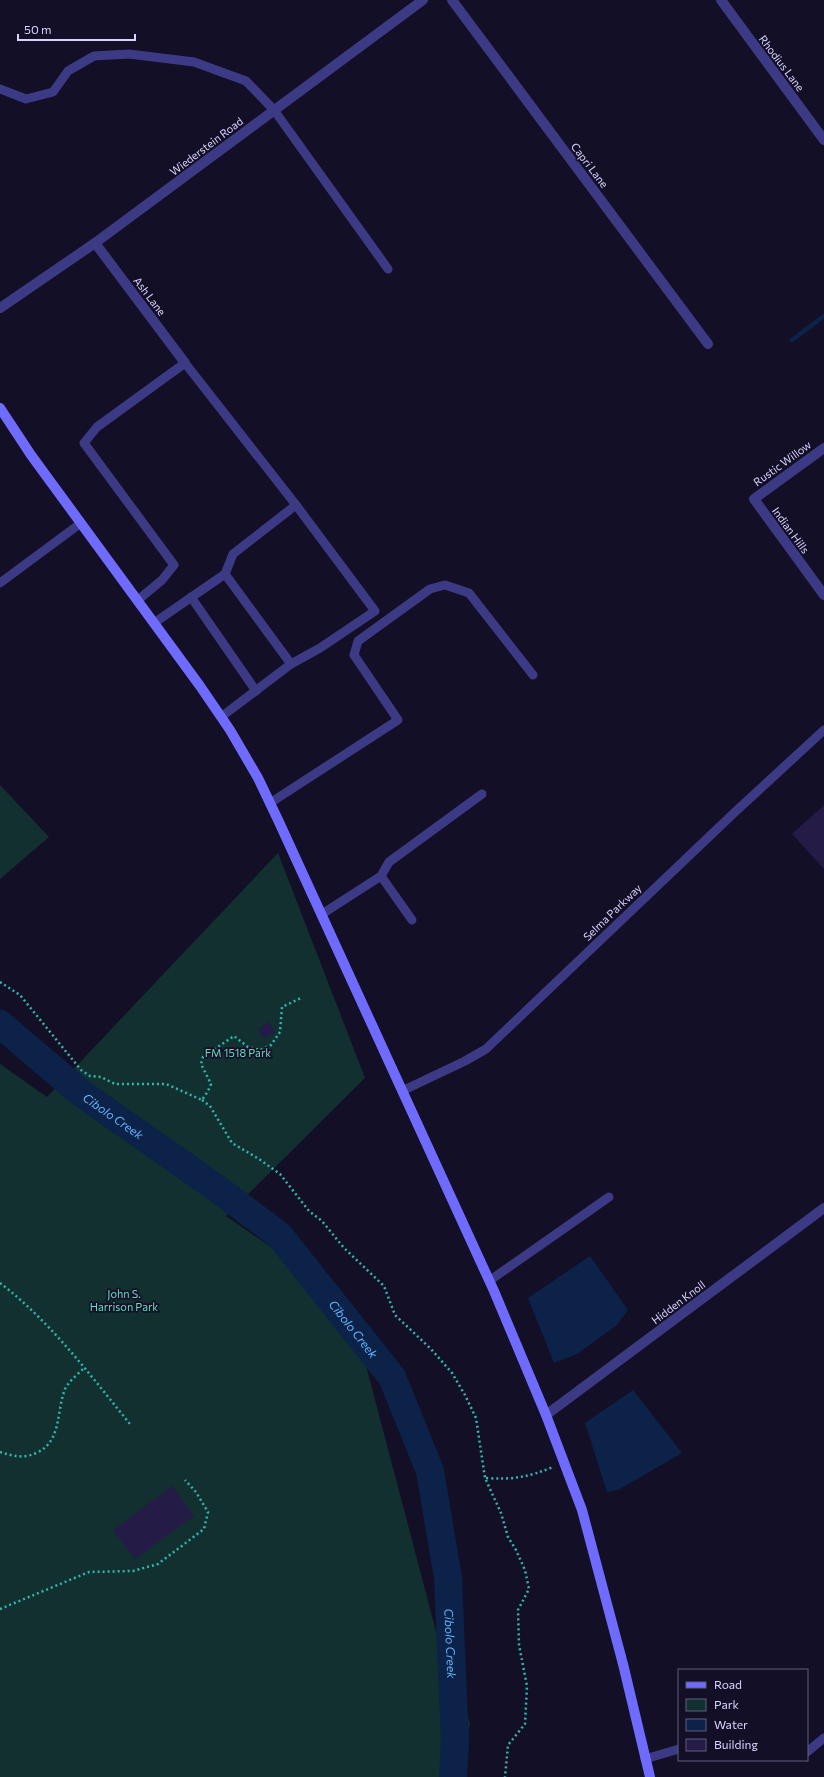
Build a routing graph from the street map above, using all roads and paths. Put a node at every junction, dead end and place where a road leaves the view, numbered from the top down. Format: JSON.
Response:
{"nodes":[{"id":1,"x":423,"y":0,"type":"edge"},
{"id":2,"x":452,"y":0,"type":"edge"},
{"id":3,"x":720,"y":0,"type":"edge"},
{"id":4,"x":0,"y":89,"type":"edge"},
{"id":5,"x":274,"y":110,"type":"junction"},
{"id":6,"x":824,"y":140,"type":"edge"},
{"id":7,"x":95,"y":243,"type":"junction"},
{"id":8,"x":388,"y":269,"type":"dead end"},
{"id":9,"x":0,"y":308,"type":"edge"},
{"id":10,"x":708,"y":344,"type":"dead end"},
{"id":11,"x":185,"y":363,"type":"junction"},
{"id":12,"x":0,"y":408,"type":"edge"},
{"id":13,"x":824,"y":448,"type":"edge"},
{"id":14,"x":754,"y":499,"type":"joint"},
{"id":15,"x":296,"y":505,"type":"junction"},
{"id":16,"x":81,"y":523,"type":"junction"},
{"id":17,"x":225,"y":574,"type":"junction"},
{"id":18,"x":0,"y":583,"type":"edge"},
{"id":19,"x":824,"y":595,"type":"edge"},
{"id":20,"x":191,"y":597,"type":"junction"},
{"id":21,"x":138,"y":600,"type":"junction"},
{"id":22,"x":154,"y":623,"type":"junction"},
{"id":23,"x":291,"y":664,"type":"junction"},
{"id":24,"x":533,"y":675,"type":"dead end"},
{"id":25,"x":256,"y":691,"type":"junction"},
{"id":26,"x":221,"y":717,"type":"junction"},
{"id":27,"x":824,"y":730,"type":"edge"},
{"id":28,"x":482,"y":794,"type":"dead end"},
{"id":29,"x":270,"y":803,"type":"junction"},
{"id":30,"x":381,"y":876,"type":"junction"},
{"id":31,"x":322,"y":914,"type":"junction"},
{"id":32,"x":412,"y":920,"type":"dead end"},
{"id":33,"x":0,"y":982,"type":"edge"},
{"id":34,"x":301,"y":998,"type":"dead end"},
{"id":35,"x":402,"y":1091,"type":"junction"},
{"id":36,"x":202,"y":1100,"type":"junction"},
{"id":37,"x":609,"y":1197,"type":"dead end"},
{"id":38,"x":824,"y":1208,"type":"edge"},
{"id":39,"x":489,"y":1280,"type":"junction"},
{"id":40,"x":0,"y":1283,"type":"edge"},
{"id":41,"x":84,"y":1368,"type":"junction"},
{"id":42,"x":546,"y":1415,"type":"junction"},
{"id":43,"x":130,"y":1424,"type":"dead end"},
{"id":44,"x":0,"y":1452,"type":"edge"},
{"id":45,"x":565,"y":1463,"type":"junction"},
{"id":46,"x":485,"y":1478,"type":"junction"},
{"id":47,"x":185,"y":1480,"type":"dead end"},
{"id":48,"x":0,"y":1609,"type":"edge"},
{"id":49,"x":824,"y":1738,"type":"edge"},
{"id":50,"x":678,"y":1750,"type":"edge"},
{"id":51,"x":808,"y":1751,"type":"edge"},
{"id":52,"x":645,"y":1759,"type":"junction"},
{"id":53,"x":505,"y":1777,"type":"edge"},
{"id":54,"x":650,"y":1777,"type":"edge"}],
"edges":[{"from":1,"to":5,"type":"street","name":"Wiederstein Road"},
{"from":2,"to":10,"type":"street","name":"Capri Lane"},
{"from":3,"to":6,"type":"street","name":"Rhodius Lane"},
{"from":4,"to":5,"type":"lane"},
{"from":5,"to":7,"type":"street","name":"Wiederstein Road"},
{"from":5,"to":8,"type":"lane"},
{"from":7,"to":9,"type":"street","name":"Wiederstein Road"},
{"from":7,"to":11,"type":"street","name":"Ash Lane"},
{"from":11,"to":15,"type":"lane"},
{"from":11,"to":21,"type":"lane"},
{"from":12,"to":16,"type":"main road"},
{"from":13,"to":14,"type":"street","name":"Rustic Willow"},
{"from":14,"to":19,"type":"street","name":"Indian Hills"},
{"from":15,"to":17,"type":"lane"},
{"from":15,"to":23,"type":"lane"},
{"from":16,"to":18,"type":"lane"},
{"from":16,"to":21,"type":"main road"},
{"from":17,"to":20,"type":"lane"},
{"from":17,"to":23,"type":"lane"},
{"from":20,"to":22,"type":"lane"},
{"from":20,"to":25,"type":"lane"},
{"from":21,"to":22,"type":"main road"},
{"from":22,"to":26,"type":"main road"},
{"from":23,"to":25,"type":"lane"},
{"from":24,"to":29,"type":"lane"},
{"from":25,"to":26,"type":"lane"},
{"from":26,"to":29,"type":"main road"},
{"from":27,"to":35,"type":"lane","name":"Selma Parkway"},
{"from":28,"to":30,"type":"lane"},
{"from":29,"to":31,"type":"main road"},
{"from":30,"to":31,"type":"lane"},
{"from":30,"to":32,"type":"lane"},
{"from":31,"to":35,"type":"main road"},
{"from":33,"to":36,"type":"path"},
{"from":34,"to":36,"type":"path"},
{"from":35,"to":39,"type":"main road"},
{"from":36,"to":46,"type":"path"},
{"from":37,"to":39,"type":"lane"},
{"from":38,"to":42,"type":"street","name":"Hidden Knoll"},
{"from":39,"to":42,"type":"main road"},
{"from":40,"to":41,"type":"path"},
{"from":41,"to":43,"type":"path"},
{"from":41,"to":44,"type":"path"},
{"from":42,"to":45,"type":"main road"},
{"from":45,"to":46,"type":"path"},
{"from":45,"to":52,"type":"main road"},
{"from":46,"to":53,"type":"path"},
{"from":47,"to":48,"type":"path"},
{"from":49,"to":51,"type":"lane"},
{"from":50,"to":52,"type":"lane"},
{"from":52,"to":54,"type":"main road"}]}
